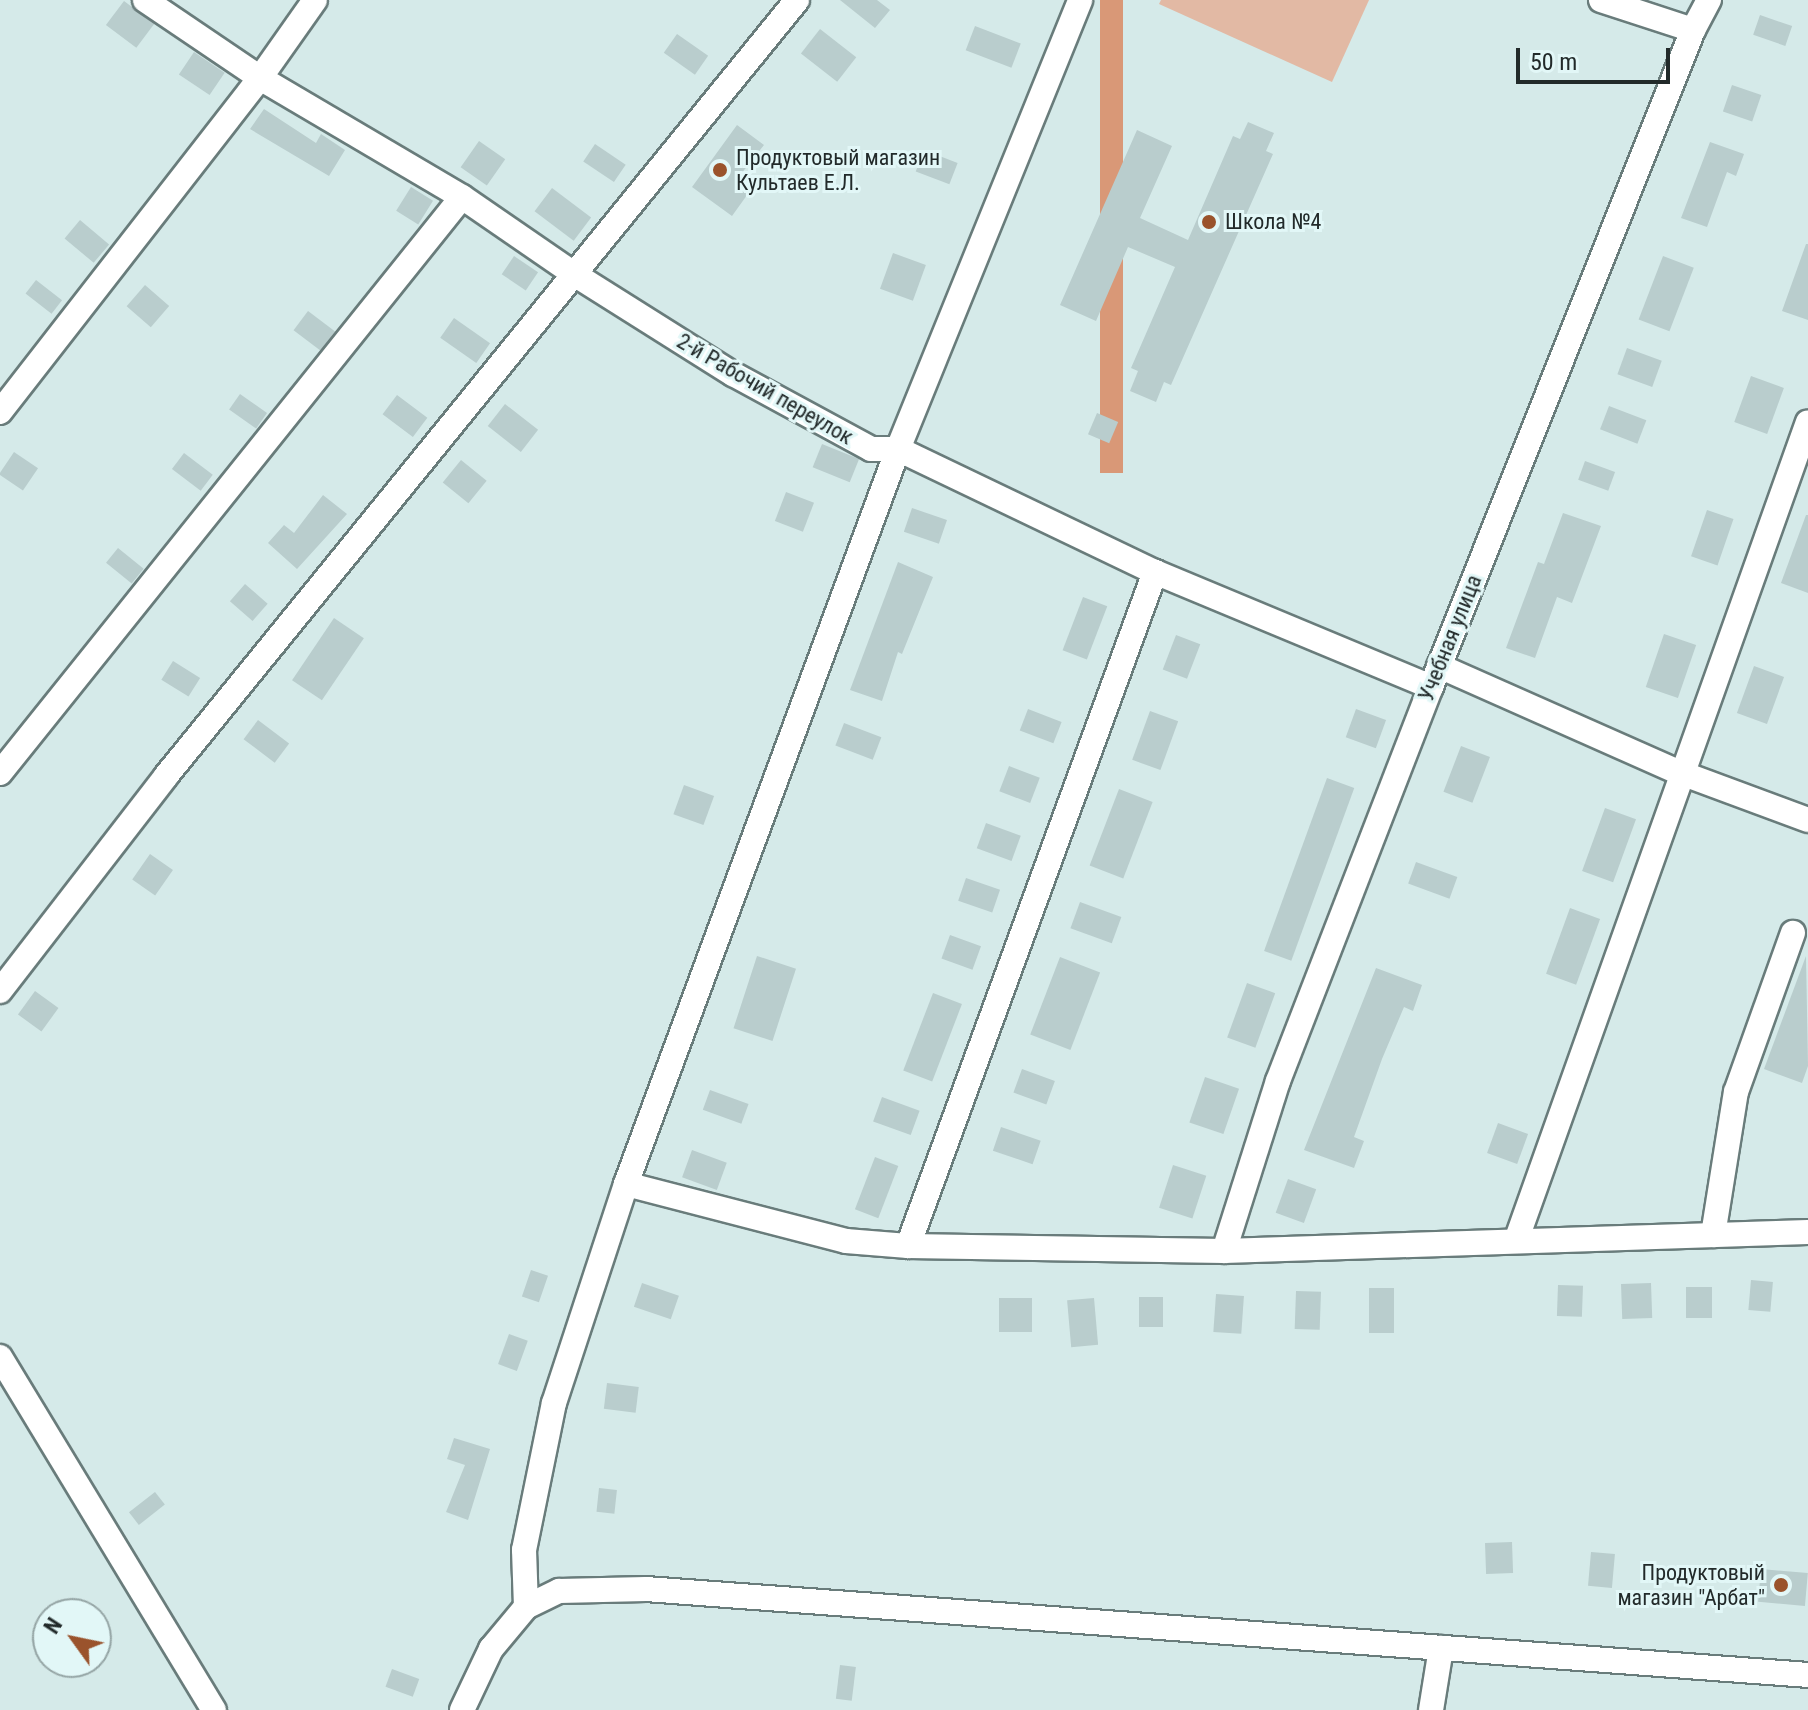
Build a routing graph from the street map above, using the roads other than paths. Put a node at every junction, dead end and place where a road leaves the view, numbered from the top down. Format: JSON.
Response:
{"nodes":[{"id":1,"x":145,"y":0,"type":"edge"},
{"id":2,"x":315,"y":0,"type":"edge"},
{"id":3,"x":797,"y":0,"type":"edge"},
{"id":4,"x":1080,"y":0,"type":"edge"},
{"id":5,"x":1601,"y":0,"type":"edge"},
{"id":6,"x":1709,"y":0,"type":"edge"},
{"id":7,"x":1693,"y":30,"type":"junction"},
{"id":8,"x":260,"y":78,"type":"junction"},
{"id":9,"x":462,"y":197,"type":"junction"},
{"id":10,"x":574,"y":274,"type":"junction"},
{"id":11,"x":0,"y":412,"type":"edge"},
{"id":12,"x":1808,"y":422,"type":"edge"},
{"id":13,"x":898,"y":449,"type":"junction"},
{"id":14,"x":1155,"y":572,"type":"junction"},
{"id":15,"x":1435,"y":676,"type":"junction"},
{"id":16,"x":0,"y":773,"type":"edge"},
{"id":17,"x":1681,"y":773,"type":"junction"},
{"id":18,"x":1808,"y":820,"type":"edge"},
{"id":19,"x":1793,"y":933,"type":"dead end"},
{"id":20,"x":0,"y":991,"type":"edge"},
{"id":21,"x":626,"y":1184,"type":"junction"},
{"id":22,"x":1808,"y":1232,"type":"edge"},
{"id":23,"x":1713,"y":1235,"type":"junction"},
{"id":24,"x":1516,"y":1241,"type":"junction"},
{"id":25,"x":908,"y":1246,"type":"junction"},
{"id":26,"x":1224,"y":1251,"type":"junction"},
{"id":27,"x":0,"y":1357,"type":"edge"},
{"id":28,"x":526,"y":1607,"type":"junction"},
{"id":29,"x":1441,"y":1648,"type":"junction"},
{"id":30,"x":1808,"y":1675,"type":"edge"},
{"id":31,"x":214,"y":1710,"type":"edge"},
{"id":32,"x":462,"y":1710,"type":"edge"},
{"id":33,"x":1431,"y":1710,"type":"edge"}],
"edges":[{"from":1,"to":8,"type":"street","name":"2-й Рабочий переулок"},
{"from":2,"to":8,"type":"street"},
{"from":3,"to":10,"type":"street"},
{"from":4,"to":13,"type":"street"},
{"from":5,"to":7,"type":"street"},
{"from":6,"to":7,"type":"street","name":"Учебная улица"},
{"from":7,"to":15,"type":"street","name":"Учебная улица"},
{"from":8,"to":9,"type":"street","name":"2-й Рабочий переулок"},
{"from":8,"to":11,"type":"street"},
{"from":9,"to":10,"type":"street","name":"2-й Рабочий переулок"},
{"from":9,"to":16,"type":"street"},
{"from":10,"to":13,"type":"street","name":"2-й Рабочий переулок"},
{"from":10,"to":20,"type":"street"},
{"from":12,"to":17,"type":"street"},
{"from":13,"to":14,"type":"street","name":"2-й Рабочий переулок"},
{"from":13,"to":21,"type":"street"},
{"from":14,"to":15,"type":"street","name":"2-й Рабочий переулок"},
{"from":14,"to":25,"type":"street"},
{"from":15,"to":17,"type":"street","name":"2-й Рабочий переулок"},
{"from":15,"to":26,"type":"street","name":"Учебная улица"},
{"from":17,"to":18,"type":"street","name":"2-й Рабочий переулок"},
{"from":17,"to":24,"type":"street"},
{"from":19,"to":23,"type":"street"},
{"from":21,"to":25,"type":"street"},
{"from":21,"to":28,"type":"street"},
{"from":22,"to":23,"type":"street"},
{"from":23,"to":24,"type":"street"},
{"from":24,"to":26,"type":"street"},
{"from":25,"to":26,"type":"street"},
{"from":27,"to":31,"type":"street"},
{"from":28,"to":29,"type":"street"},
{"from":28,"to":32,"type":"street"},
{"from":29,"to":30,"type":"street"},
{"from":29,"to":33,"type":"street"}]}
